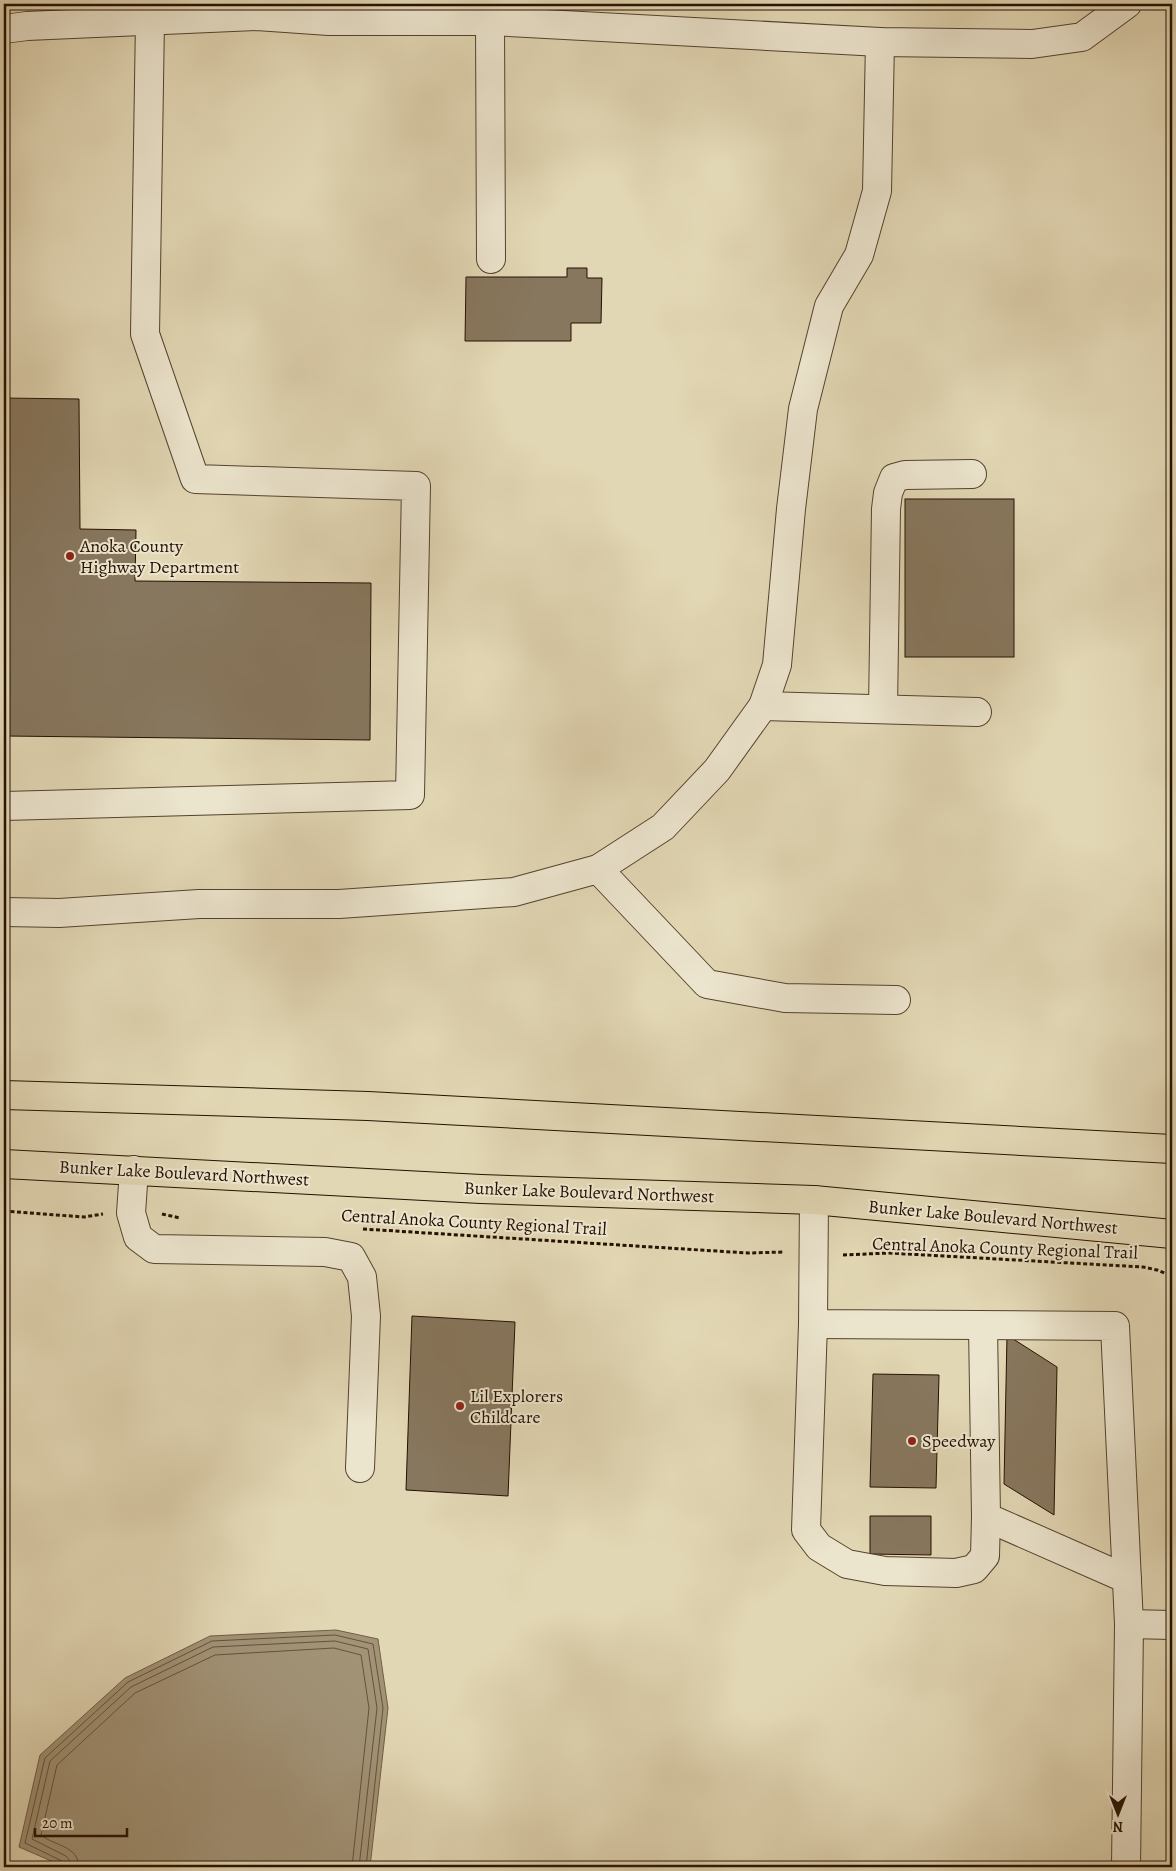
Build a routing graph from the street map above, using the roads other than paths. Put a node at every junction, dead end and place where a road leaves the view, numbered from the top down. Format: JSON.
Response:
{"nodes":[{"id":1,"x":1127,"y":4,"type":"edge"},
{"id":2,"x":281,"y":10,"type":"edge"},
{"id":3,"x":150,"y":20,"type":"junction"},
{"id":4,"x":490,"y":21,"type":"junction"},
{"id":5,"x":4,"y":30,"type":"edge"},
{"id":6,"x":880,"y":42,"type":"junction"},
{"id":7,"x":491,"y":259,"type":"dead end"},
{"id":8,"x":972,"y":474,"type":"dead end"},
{"id":9,"x":763,"y":706,"type":"junction"},
{"id":10,"x":882,"y":709,"type":"junction"},
{"id":11,"x":977,"y":712,"type":"dead end"},
{"id":12,"x":4,"y":806,"type":"edge"},
{"id":13,"x":598,"y":869,"type":"junction"},
{"id":14,"x":4,"y":912,"type":"edge"},
{"id":15,"x":896,"y":1000,"type":"dead end"},
{"id":16,"x":4,"y":1095,"type":"edge"},
{"id":17,"x":1172,"y":1149,"type":"edge"},
{"id":18,"x":4,"y":1164,"type":"edge"},
{"id":19,"x":134,"y":1170,"type":"junction"},
{"id":20,"x":814,"y":1200,"type":"junction"},
{"id":21,"x":1172,"y":1234,"type":"edge"},
{"id":22,"x":813,"y":1324,"type":"junction"},
{"id":23,"x":984,"y":1326,"type":"junction"},
{"id":24,"x":360,"y":1468,"type":"dead end"},
{"id":25,"x":986,"y":1517,"type":"junction"},
{"id":26,"x":1127,"y":1579,"type":"junction"},
{"id":27,"x":1129,"y":1624,"type":"junction"},
{"id":28,"x":1172,"y":1626,"type":"edge"},
{"id":29,"x":1126,"y":1867,"type":"edge"}],
"edges":[{"from":1,"to":6,"type":"street"},
{"from":2,"to":3,"type":"street"},
{"from":2,"to":4,"type":"street"},
{"from":3,"to":5,"type":"street"},
{"from":3,"to":12,"type":"street"},
{"from":4,"to":6,"type":"street"},
{"from":4,"to":7,"type":"street"},
{"from":6,"to":9,"type":"street"},
{"from":8,"to":10,"type":"street"},
{"from":9,"to":10,"type":"street"},
{"from":9,"to":13,"type":"street"},
{"from":10,"to":11,"type":"street"},
{"from":13,"to":14,"type":"street"},
{"from":13,"to":15,"type":"street"},
{"from":16,"to":17,"type":"main road"},
{"from":18,"to":19,"type":"main road","name":"Bunker Lake Boulevard Northwest"},
{"from":19,"to":20,"type":"main road","name":"Bunker Lake Boulevard Northwest"},
{"from":19,"to":24,"type":"street"},
{"from":20,"to":21,"type":"main road","name":"Bunker Lake Boulevard Northwest"},
{"from":20,"to":22,"type":"street"},
{"from":22,"to":23,"type":"street"},
{"from":22,"to":25,"type":"street"},
{"from":23,"to":25,"type":"street"},
{"from":23,"to":26,"type":"street"},
{"from":25,"to":26,"type":"street"},
{"from":26,"to":27,"type":"street"},
{"from":27,"to":28,"type":"street"},
{"from":27,"to":29,"type":"street"}]}
